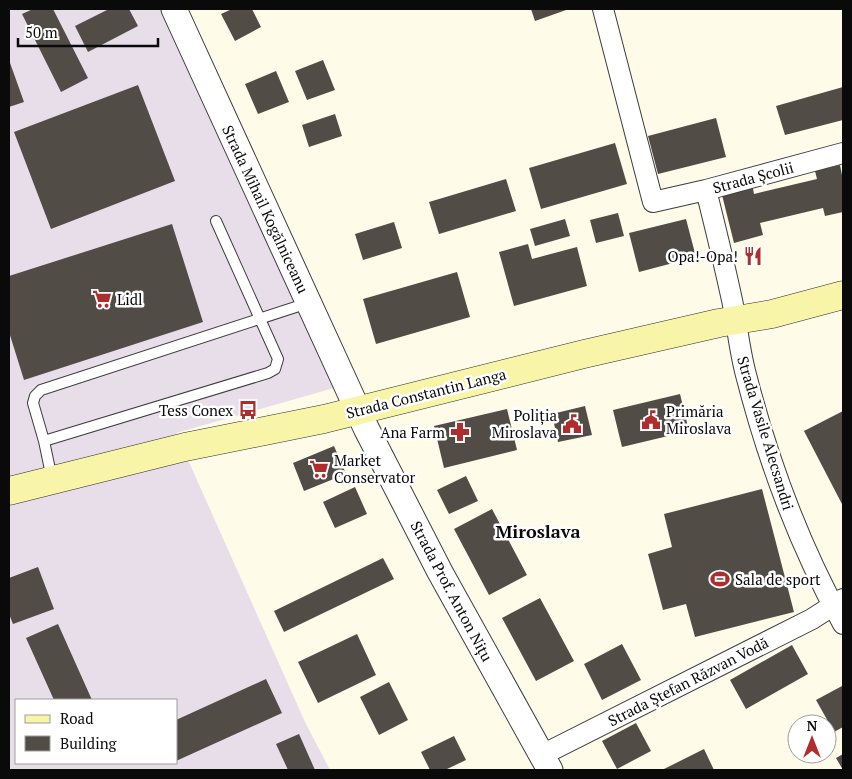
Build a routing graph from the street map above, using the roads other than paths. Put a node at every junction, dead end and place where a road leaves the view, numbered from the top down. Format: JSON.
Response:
{"nodes":[{"id":1,"x":174,"y":9,"type":"edge"},
{"id":2,"x":603,"y":9,"type":"edge"},
{"id":3,"x":843,"y":154,"type":"edge"},
{"id":4,"x":706,"y":190,"type":"junction"},
{"id":5,"x":216,"y":221,"type":"dead end"},
{"id":6,"x":843,"y":296,"type":"edge"},
{"id":7,"x":309,"y":303,"type":"junction"},
{"id":8,"x":260,"y":319,"type":"junction"},
{"id":9,"x":735,"y":320,"type":"junction"},
{"id":10,"x":358,"y":410,"type":"junction"},
{"id":11,"x":44,"y":441,"type":"junction"},
{"id":12,"x":52,"y":480,"type":"junction"},
{"id":13,"x":9,"y":491,"type":"edge"},
{"id":14,"x":838,"y":603,"type":"edge"},
{"id":15,"x":843,"y":624,"type":"edge"},
{"id":16,"x":546,"y":762,"type":"edge"}],
"edges":[{"from":1,"to":7,"type":"street","name":"Strada Mihail Kogălniceanu"},
{"from":2,"to":4,"type":"street"},
{"from":3,"to":4,"type":"street","name":"Strada Școlii"},
{"from":4,"to":9,"type":"street","name":"Strada Școlii"},
{"from":5,"to":8,"type":"lane"},
{"from":6,"to":9,"type":"main road","name":"Strada Constantin Langa"},
{"from":7,"to":8,"type":"lane"},
{"from":7,"to":10,"type":"street","name":"Strada Mihail Kogălniceanu"},
{"from":8,"to":11,"type":"lane"},
{"from":8,"to":11,"type":"lane"},
{"from":9,"to":10,"type":"main road","name":"Strada Constantin Langa"},
{"from":9,"to":14,"type":"street","name":"Strada Vasile Alecsandri"},
{"from":10,"to":12,"type":"main road","name":"Strada Constantin Langa"},
{"from":10,"to":16,"type":"street","name":"Strada Prof. Anton Nițu"},
{"from":11,"to":12,"type":"lane"},
{"from":12,"to":13,"type":"main road","name":"Strada Constantin Langa"},
{"from":14,"to":15,"type":"street","name":"Strada Vasile Alecsandri"},
{"from":14,"to":16,"type":"street","name":"Strada Ștefan Răzvan Vodă"}]}
